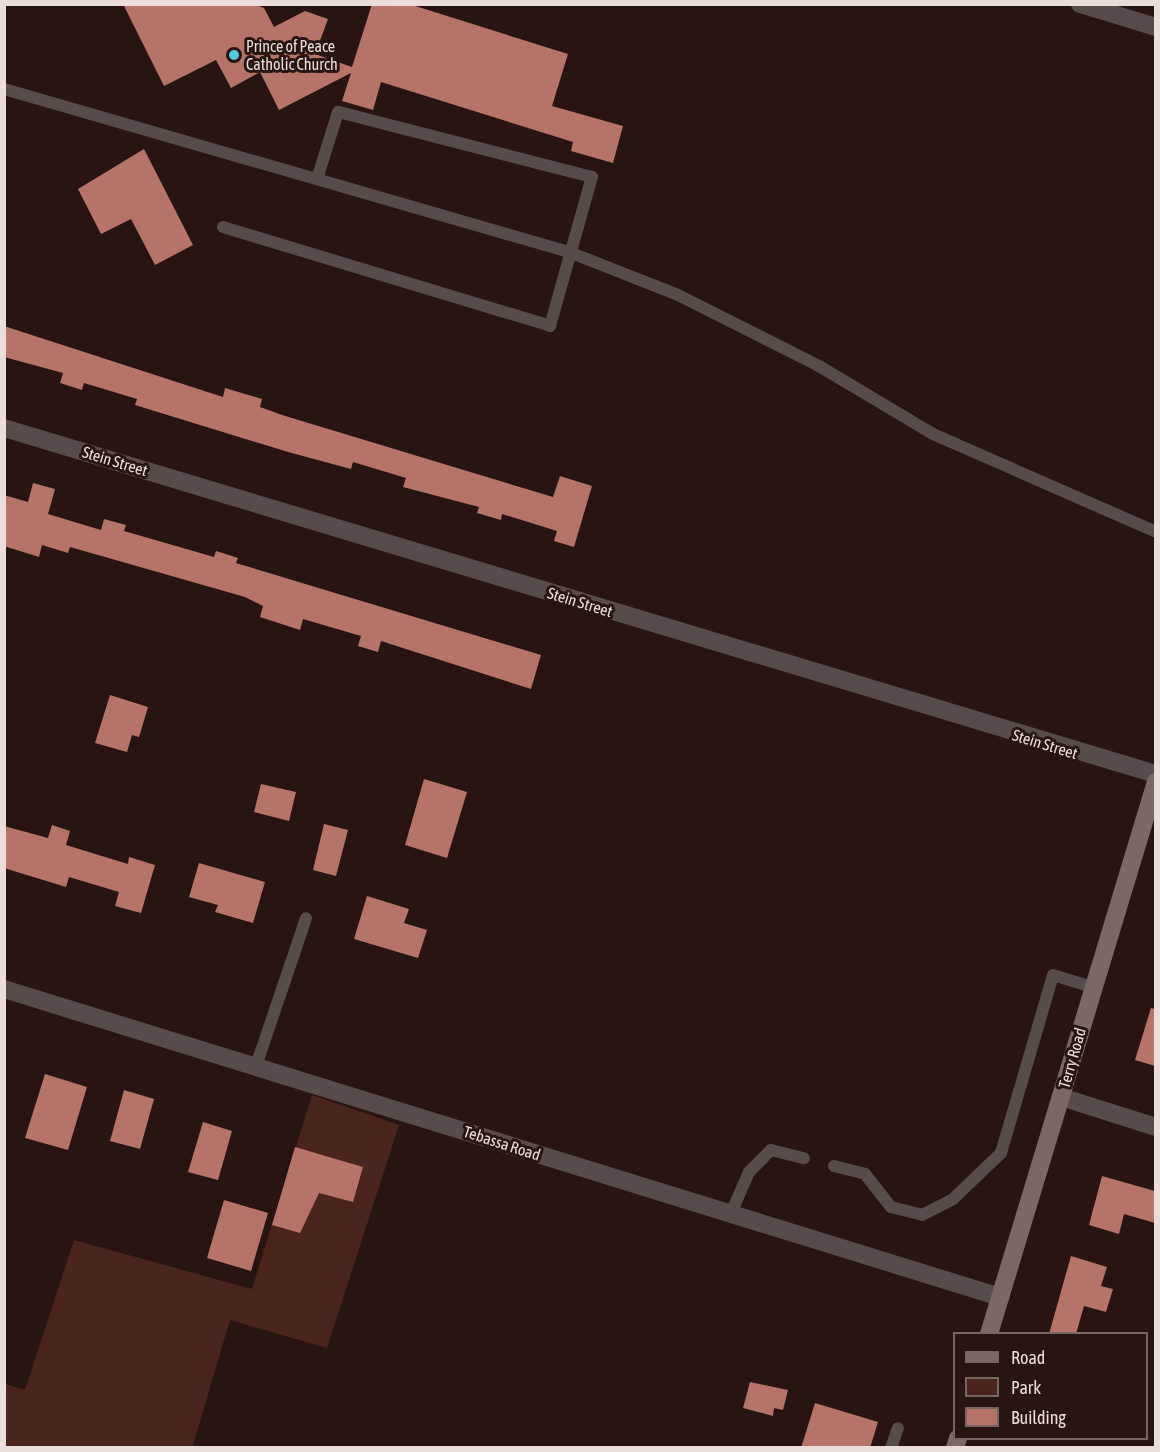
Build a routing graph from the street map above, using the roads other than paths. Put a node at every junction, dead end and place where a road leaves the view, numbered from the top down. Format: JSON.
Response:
{"nodes":[{"id":1,"x":1080,"y":4,"type":"edge"},
{"id":2,"x":1155,"y":27,"type":"edge"},
{"id":3,"x":4,"y":89,"type":"edge"},
{"id":4,"x":317,"y":179,"type":"junction"},
{"id":5,"x":223,"y":227,"type":"dead end"},
{"id":6,"x":569,"y":252,"type":"junction"},
{"id":7,"x":4,"y":428,"type":"edge"},
{"id":8,"x":1155,"y":531,"type":"edge"},
{"id":9,"x":1155,"y":774,"type":"edge"},
{"id":10,"x":1155,"y":782,"type":"edge"},
{"id":11,"x":306,"y":918,"type":"dead end"},
{"id":12,"x":1092,"y":987,"type":"junction"},
{"id":13,"x":4,"y":989,"type":"edge"},
{"id":14,"x":256,"y":1066,"type":"junction"},
{"id":15,"x":1061,"y":1097,"type":"junction"},
{"id":16,"x":1155,"y":1127,"type":"edge"},
{"id":17,"x":804,"y":1158,"type":"dead end"},
{"id":18,"x":834,"y":1166,"type":"dead end"},
{"id":19,"x":731,"y":1213,"type":"junction"},
{"id":20,"x":1000,"y":1297,"type":"junction"},
{"id":21,"x":990,"y":1332,"type":"edge"},
{"id":22,"x":898,"y":1428,"type":"dead end"},
{"id":23,"x":891,"y":1448,"type":"edge"}],
"edges":[{"from":1,"to":2,"type":"street"},
{"from":3,"to":4,"type":"lane"},
{"from":4,"to":6,"type":"lane"},
{"from":4,"to":6,"type":"lane"},
{"from":5,"to":6,"type":"lane"},
{"from":6,"to":8,"type":"lane"},
{"from":7,"to":9,"type":"street","name":"Stein Street"},
{"from":10,"to":12,"type":"street","name":"Terry Road"},
{"from":11,"to":14,"type":"lane"},
{"from":12,"to":15,"type":"street","name":"Terry Road"},
{"from":12,"to":18,"type":"lane"},
{"from":13,"to":14,"type":"street","name":"Tebassa Road"},
{"from":14,"to":19,"type":"street","name":"Tebassa Road"},
{"from":15,"to":16,"type":"street"},
{"from":15,"to":20,"type":"street","name":"Terry Road"},
{"from":17,"to":19,"type":"lane"},
{"from":19,"to":20,"type":"street","name":"Tebassa Road"},
{"from":20,"to":21,"type":"street","name":"Terry Road"},
{"from":22,"to":23,"type":"lane"}]}
